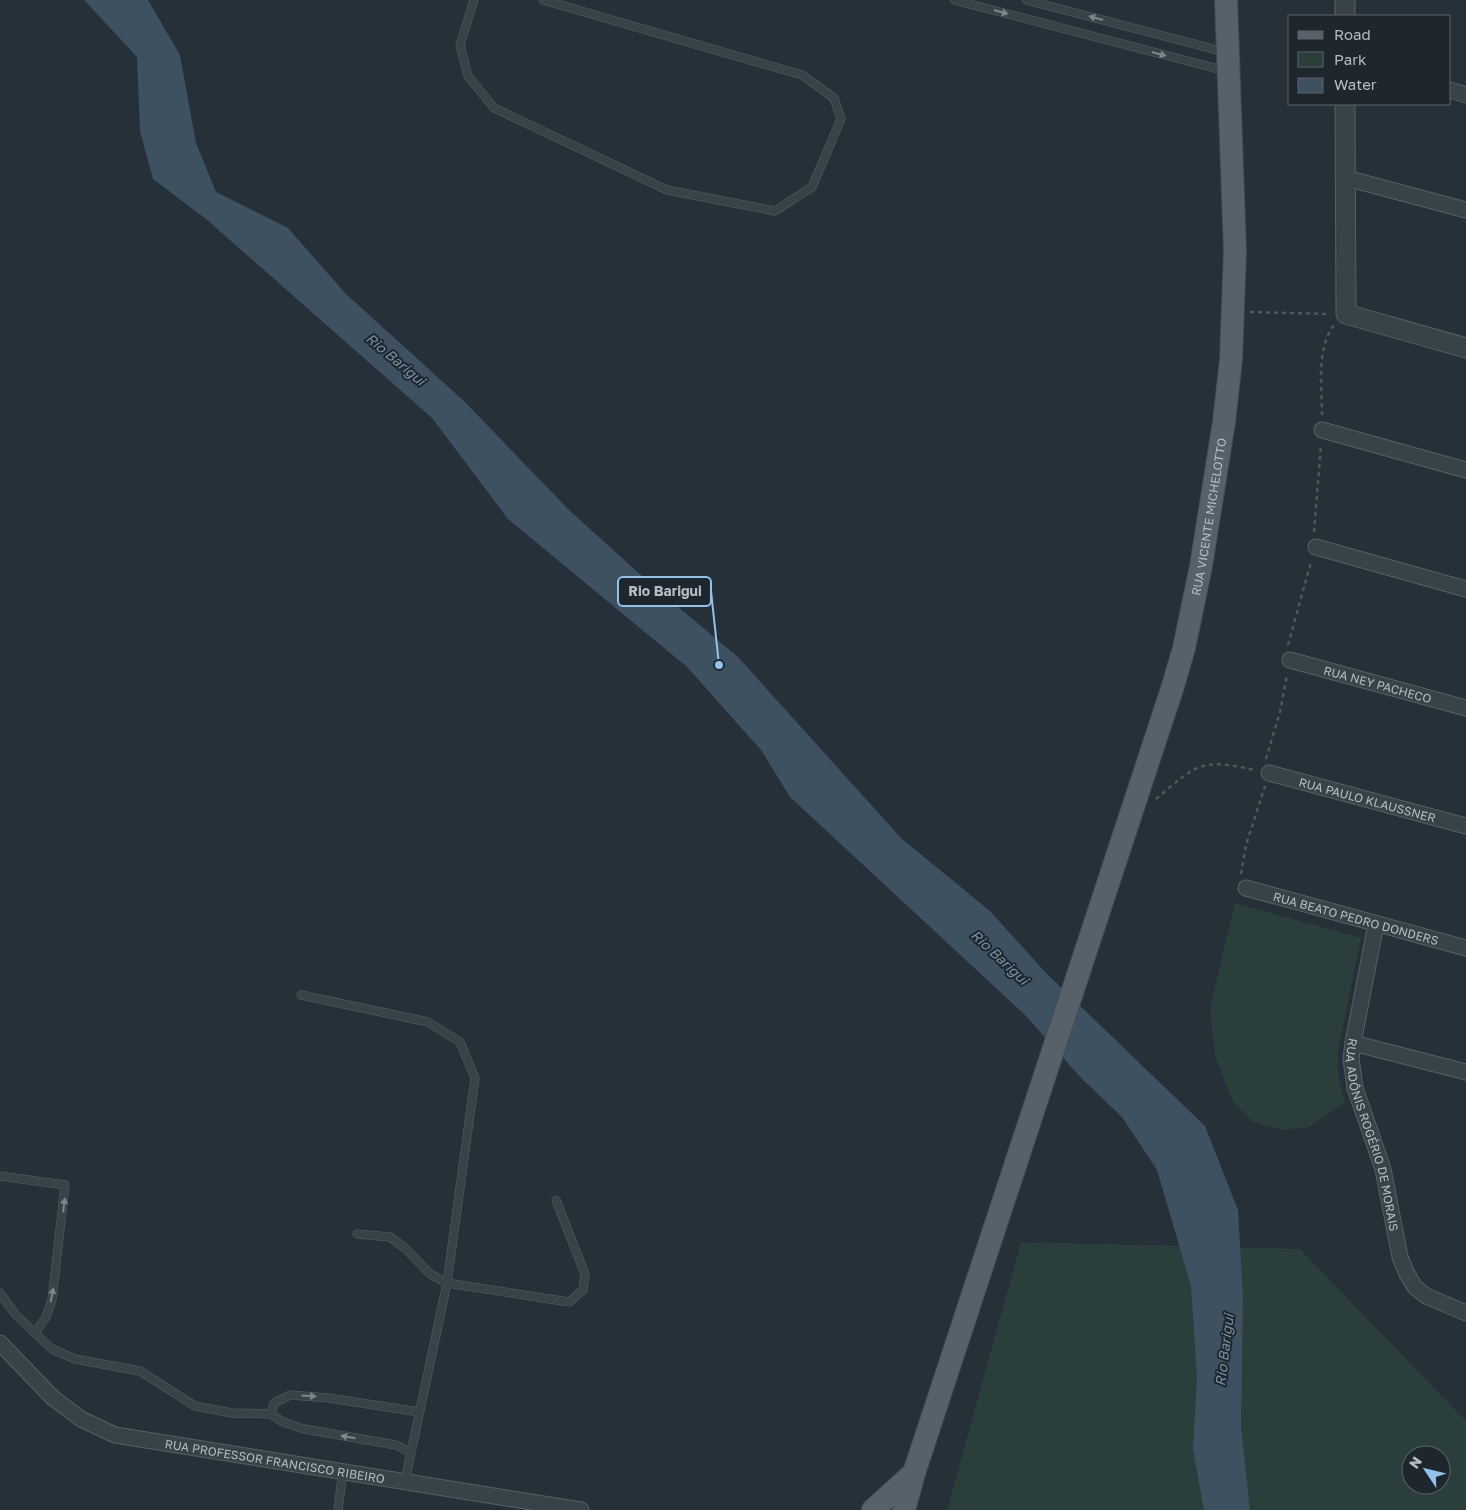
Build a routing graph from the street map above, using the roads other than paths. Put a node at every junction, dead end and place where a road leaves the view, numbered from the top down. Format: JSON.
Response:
{"nodes":[{"id":1,"x":474,"y":0,"type":"edge"},
{"id":2,"x":543,"y":0,"type":"edge"},
{"id":3,"x":954,"y":0,"type":"edge"},
{"id":4,"x":1026,"y":0,"type":"edge"},
{"id":5,"x":1213,"y":0,"type":"edge"},
{"id":6,"x":1226,"y":0,"type":"edge"},
{"id":7,"x":1345,"y":0,"type":"edge"},
{"id":8,"x":1345,"y":15,"type":"edge"},
{"id":9,"x":1228,"y":62,"type":"junction"},
{"id":10,"x":1451,"y":90,"type":"edge"},
{"id":11,"x":1466,"y":95,"type":"edge"},
{"id":12,"x":1346,"y":105,"type":"edge"},
{"id":13,"x":1346,"y":178,"type":"junction"},
{"id":14,"x":1466,"y":210,"type":"edge"},
{"id":15,"x":1466,"y":348,"type":"edge"},
{"id":16,"x":1322,"y":430,"type":"road end"},
{"id":17,"x":1466,"y":470,"type":"edge"},
{"id":18,"x":1316,"y":547,"type":"road end"},
{"id":19,"x":1466,"y":589,"type":"edge"},
{"id":20,"x":1290,"y":660,"type":"road end"},
{"id":21,"x":1466,"y":708,"type":"edge"},
{"id":22,"x":1269,"y":773,"type":"road end"},
{"id":23,"x":1466,"y":826,"type":"edge"},
{"id":24,"x":1246,"y":888,"type":"road end"},
{"id":25,"x":1376,"y":924,"type":"junction"},
{"id":26,"x":1466,"y":948,"type":"edge"},
{"id":27,"x":301,"y":995,"type":"dead end"},
{"id":28,"x":1353,"y":1043,"type":"junction"},
{"id":29,"x":1466,"y":1072,"type":"edge"},
{"id":30,"x":0,"y":1176,"type":"edge"},
{"id":31,"x":556,"y":1200,"type":"dead end"},
{"id":32,"x":357,"y":1234,"type":"dead end"},
{"id":33,"x":447,"y":1283,"type":"junction"},
{"id":34,"x":0,"y":1293,"type":"edge"},
{"id":35,"x":1466,"y":1313,"type":"edge"},
{"id":36,"x":35,"y":1333,"type":"junction"},
{"id":37,"x":0,"y":1343,"type":"edge"},
{"id":38,"x":419,"y":1412,"type":"junction"},
{"id":39,"x":271,"y":1414,"type":"junction"},
{"id":40,"x":410,"y":1453,"type":"junction"},
{"id":41,"x":343,"y":1470,"type":"junction"},
{"id":42,"x":914,"y":1472,"type":"junction"},
{"id":43,"x":405,"y":1481,"type":"junction"},
{"id":44,"x":338,"y":1510,"type":"edge"},
{"id":45,"x":581,"y":1510,"type":"edge"},
{"id":46,"x":873,"y":1510,"type":"edge"},
{"id":47,"x":904,"y":1510,"type":"edge"}],
"edges":[{"from":1,"to":2,"type":"lane"},
{"from":3,"to":9,"type":"lane","one_way":true},
{"from":9,"to":4,"type":"lane","one_way":true},
{"from":5,"to":9,"type":"main road","name":"RUA VICENTE MICHELOTTO"},
{"from":6,"to":9,"type":"main road","name":"RUA VICENTE MICHELOTTO"},
{"from":7,"to":8,"type":"street"},
{"from":9,"to":42,"type":"main road","name":"RUA VICENTE MICHELOTTO"},
{"from":10,"to":11,"type":"street"},
{"from":12,"to":13,"type":"street"},
{"from":13,"to":14,"type":"street"},
{"from":13,"to":15,"type":"street"},
{"from":16,"to":17,"type":"street"},
{"from":18,"to":19,"type":"street"},
{"from":20,"to":21,"type":"street","name":"RUA NEY PACHECO"},
{"from":22,"to":23,"type":"street","name":"RUA PAULO KLAUSSNER"},
{"from":24,"to":25,"type":"street","name":"RUA BEATO PEDRO DONDERS"},
{"from":25,"to":26,"type":"street","name":"RUA BEATO PEDRO DONDERS"},
{"from":25,"to":28,"type":"street","name":"RUA ADÔNIS ROGÉRIO DE MORAIS"},
{"from":27,"to":33,"type":"lane"},
{"from":28,"to":29,"type":"street"},
{"from":28,"to":35,"type":"street","name":"RUA ADÔNIS ROGÉRIO DE MORAIS"},
{"from":36,"to":30,"type":"lane","one_way":true},
{"from":31,"to":33,"type":"lane"},
{"from":32,"to":33,"type":"lane"},
{"from":33,"to":38,"type":"lane"},
{"from":34,"to":36,"type":"lane"},
{"from":36,"to":39,"type":"lane"},
{"from":37,"to":41,"type":"street","name":"RUA PROFESSOR FRANCISCO RIBEIRO"},
{"from":39,"to":38,"type":"lane","one_way":true},
{"from":38,"to":40,"type":"lane"},
{"from":40,"to":39,"type":"lane","one_way":true},
{"from":40,"to":43,"type":"lane"},
{"from":41,"to":43,"type":"street","name":"RUA PROFESSOR FRANCISCO RIBEIRO"},
{"from":41,"to":44,"type":"lane"},
{"from":42,"to":46,"type":"main road"},
{"from":42,"to":47,"type":"main road","name":"RUA VICENTE MICHELOTTO"},
{"from":43,"to":45,"type":"street","name":"RUA PROFESSOR FRANCISCO RIBEIRO"}]}
